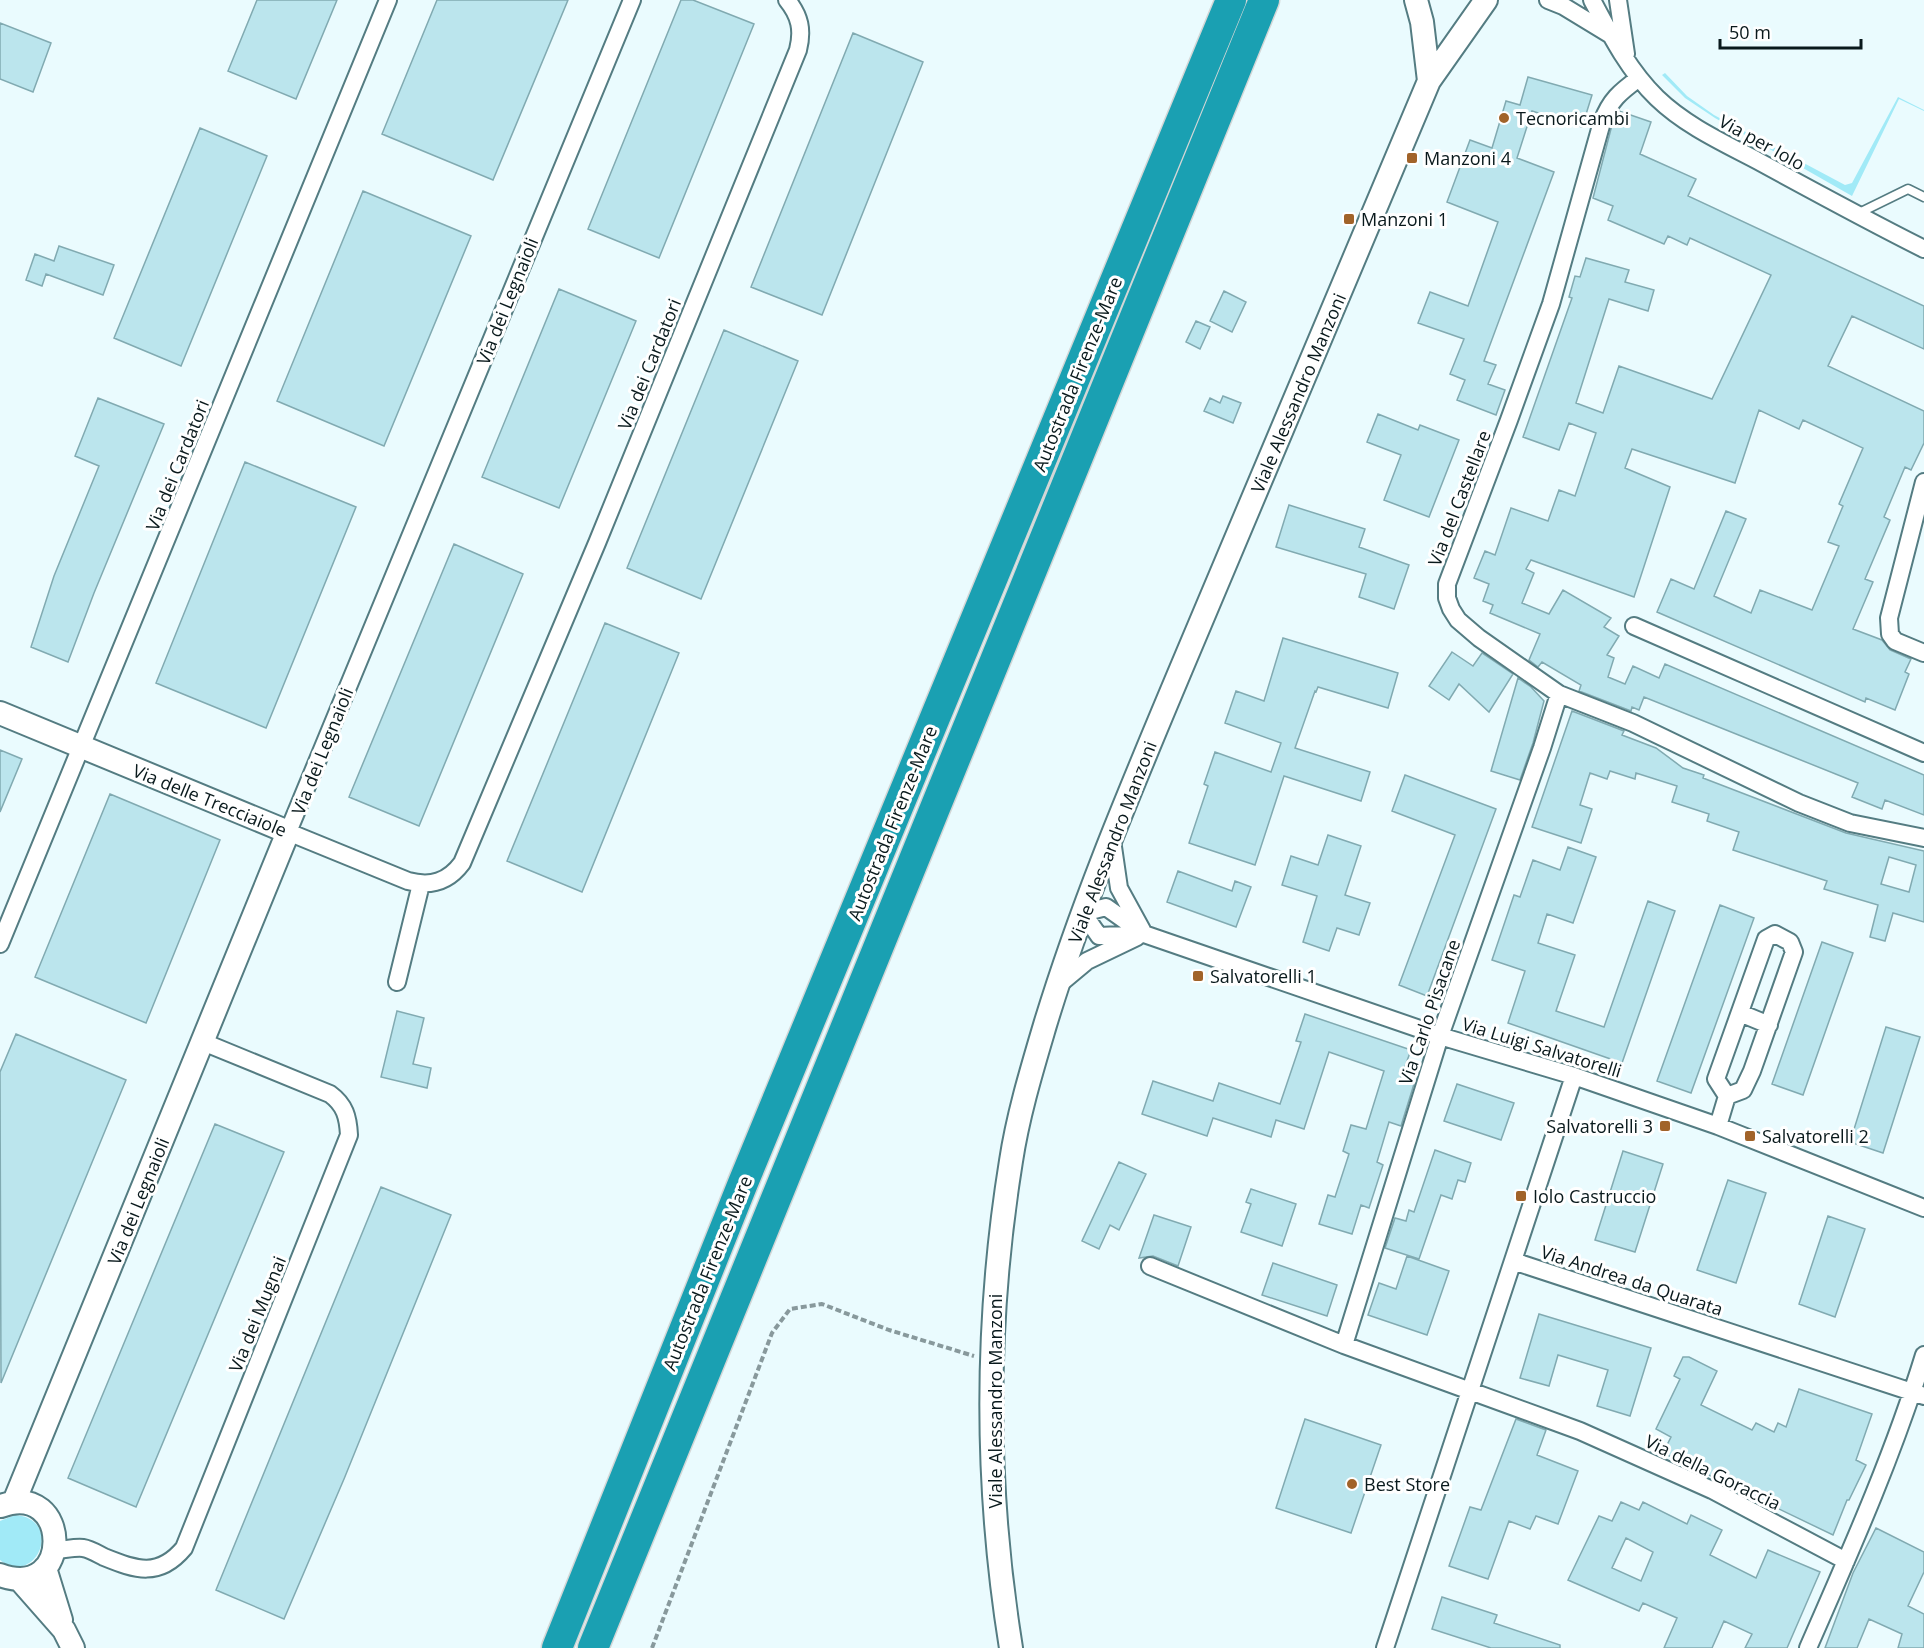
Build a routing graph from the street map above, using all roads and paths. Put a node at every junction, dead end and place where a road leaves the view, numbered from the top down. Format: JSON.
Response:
{"nodes":[{"id":1,"x":388,"y":0,"type":"edge"},
{"id":2,"x":632,"y":0,"type":"edge"},
{"id":3,"x":787,"y":0,"type":"edge"},
{"id":4,"x":1231,"y":0,"type":"edge"},
{"id":5,"x":1264,"y":0,"type":"edge"},
{"id":6,"x":1416,"y":0,"type":"edge"},
{"id":7,"x":1486,"y":0,"type":"edge"},
{"id":8,"x":1548,"y":0,"type":"edge"},
{"id":9,"x":1592,"y":0,"type":"edge"},
{"id":10,"x":1618,"y":0,"type":"edge"},
{"id":11,"x":1610,"y":34,"type":"junction"},
{"id":12,"x":1635,"y":72,"type":"junction"},
{"id":13,"x":1429,"y":81,"type":"junction"},
{"id":14,"x":1924,"y":197,"type":"edge"},
{"id":15,"x":1856,"y":214,"type":"junction"},
{"id":16,"x":1924,"y":249,"type":"edge"},
{"id":17,"x":1924,"y":482,"type":"edge"},
{"id":18,"x":1634,"y":626,"type":"dead end"},
{"id":19,"x":1924,"y":653,"type":"edge"},
{"id":20,"x":1559,"y":694,"type":"junction"},
{"id":21,"x":0,"y":713,"type":"edge"},
{"id":22,"x":81,"y":747,"type":"junction"},
{"id":23,"x":1924,"y":753,"type":"edge"},
{"id":24,"x":288,"y":832,"type":"junction"},
{"id":25,"x":1111,"y":835,"type":"junction"},
{"id":26,"x":1924,"y":838,"type":"edge"},
{"id":27,"x":420,"y":884,"type":"junction"},
{"id":28,"x":1083,"y":913,"type":"junction"},
{"id":29,"x":1144,"y":934,"type":"junction"},
{"id":30,"x":0,"y":944,"type":"edge"},
{"id":31,"x":397,"y":982,"type":"dead end"},
{"id":32,"x":1057,"y":987,"type":"junction"},
{"id":33,"x":1740,"y":1013,"type":"junction"},
{"id":34,"x":1769,"y":1025,"type":"junction"},
{"id":35,"x":1440,"y":1036,"type":"junction"},
{"id":36,"x":203,"y":1042,"type":"junction"},
{"id":37,"x":1574,"y":1076,"type":"junction"},
{"id":38,"x":1727,"y":1096,"type":"junction"},
{"id":39,"x":1718,"y":1126,"type":"junction"},
{"id":40,"x":1924,"y":1208,"type":"edge"},
{"id":41,"x":1514,"y":1261,"type":"junction"},
{"id":42,"x":1150,"y":1266,"type":"dead end"},
{"id":43,"x":1344,"y":1345,"type":"junction"},
{"id":44,"x":1924,"y":1355,"type":"edge"},
{"id":45,"x":992,"y":1361,"type":"junction"},
{"id":46,"x":1470,"y":1392,"type":"junction"},
{"id":47,"x":1918,"y":1394,"type":"edge"},
{"id":48,"x":7,"y":1505,"type":"edge"},
{"id":49,"x":51,"y":1550,"type":"junction"},
{"id":50,"x":1846,"y":1561,"type":"junction"},
{"id":51,"x":10,"y":1577,"type":"edge"},
{"id":52,"x":68,"y":1639,"type":"edge"},
{"id":53,"x":557,"y":1648,"type":"edge"},
{"id":54,"x":593,"y":1648,"type":"edge"},
{"id":55,"x":652,"y":1648,"type":"edge"},
{"id":56,"x":1011,"y":1648,"type":"edge"},
{"id":57,"x":1385,"y":1648,"type":"edge"},
{"id":58,"x":1808,"y":1648,"type":"edge"}],
"edges":[{"from":1,"to":22,"type":"street","name":"Via dei Cardatori"},
{"from":2,"to":24,"type":"street","name":"Via dei Legnaioli"},
{"from":3,"to":27,"type":"street","name":"Via dei Cardatori"},
{"from":4,"to":53,"type":"highway","name":"Autostrada Firenze-Mare"},
{"from":5,"to":54,"type":"highway","name":"Autostrada Firenze-Mare"},
{"from":6,"to":13,"type":"street"},
{"from":7,"to":13,"type":"street","name":"Viale Alessandro Manzoni"},
{"from":8,"to":11,"type":"street","name":"Via per Iolo"},
{"from":9,"to":11,"type":"street","name":"Via per Iolo"},
{"from":10,"to":12,"type":"street"},
{"from":11,"to":12,"type":"street","name":"Via per Iolo"},
{"from":12,"to":15,"type":"street","name":"Via per Iolo"},
{"from":12,"to":20,"type":"street","name":"Via del Castellare"},
{"from":13,"to":25,"type":"street","name":"Viale Alessandro Manzoni"},
{"from":14,"to":15,"type":"lane"},
{"from":15,"to":16,"type":"street","name":"Via per Iolo"},
{"from":17,"to":19,"type":"street"},
{"from":18,"to":23,"type":"street"},
{"from":20,"to":26,"type":"street","name":"Via del Castellare"},
{"from":20,"to":35,"type":"street","name":"Via Carlo Pisacane"},
{"from":21,"to":22,"type":"street","name":"Via delle Trecciaiole"},
{"from":22,"to":24,"type":"street","name":"Via delle Trecciaiole"},
{"from":22,"to":30,"type":"street","name":"Via dei Cardatori"},
{"from":24,"to":27,"type":"street","name":"Via delle Trecciaiole"},
{"from":24,"to":36,"type":"street","name":"Via dei Legnaioli"},
{"from":25,"to":28,"type":"street","name":"Viale Alessandro Manzoni"},
{"from":25,"to":29,"type":"street"},
{"from":27,"to":31,"type":"street"},
{"from":28,"to":29,"type":"street","name":"Via Luigi Salvatorelli"},
{"from":28,"to":29,"type":"street","name":"Via Luigi Salvatorelli"},
{"from":28,"to":32,"type":"street","name":"Viale Alessandro Manzoni"},
{"from":29,"to":32,"type":"street"},
{"from":29,"to":35,"type":"street","name":"Via Luigi Salvatorelli"},
{"from":32,"to":45,"type":"street","name":"Viale Alessandro Manzoni"},
{"from":33,"to":34,"type":"street"},
{"from":33,"to":34,"type":"street"},
{"from":33,"to":38,"type":"street"},
{"from":34,"to":38,"type":"street"},
{"from":35,"to":37,"type":"street","name":"Via Luigi Salvatorelli"},
{"from":35,"to":43,"type":"street","name":"Via Carlo Pisacane"},
{"from":36,"to":48,"type":"street","name":"Via dei Legnaioli"},
{"from":36,"to":49,"type":"street","name":"Via dei Mugnai"},
{"from":37,"to":39,"type":"street","name":"Via Luigi Salvatorelli"},
{"from":37,"to":41,"type":"street","name":"Via Andrea da Quarata"},
{"from":38,"to":39,"type":"street"},
{"from":39,"to":40,"type":"street","name":"Via Luigi Salvatorelli"},
{"from":41,"to":46,"type":"street"},
{"from":41,"to":47,"type":"street","name":"Via Andrea da Quarata"},
{"from":42,"to":43,"type":"street","name":"Via della Goraccia"},
{"from":43,"to":46,"type":"street","name":"Via della Goraccia"},
{"from":44,"to":47,"type":"street"},
{"from":45,"to":55,"type":"path"},
{"from":45,"to":56,"type":"street","name":"Viale Alessandro Manzoni"},
{"from":46,"to":50,"type":"street","name":"Via della Goraccia"},
{"from":46,"to":57,"type":"street"},
{"from":47,"to":50,"type":"street"},
{"from":48,"to":49,"type":"street"},
{"from":49,"to":51,"type":"street"},
{"from":49,"to":52,"type":"street"},
{"from":50,"to":58,"type":"street"},
{"from":51,"to":52,"type":"street"}]}
